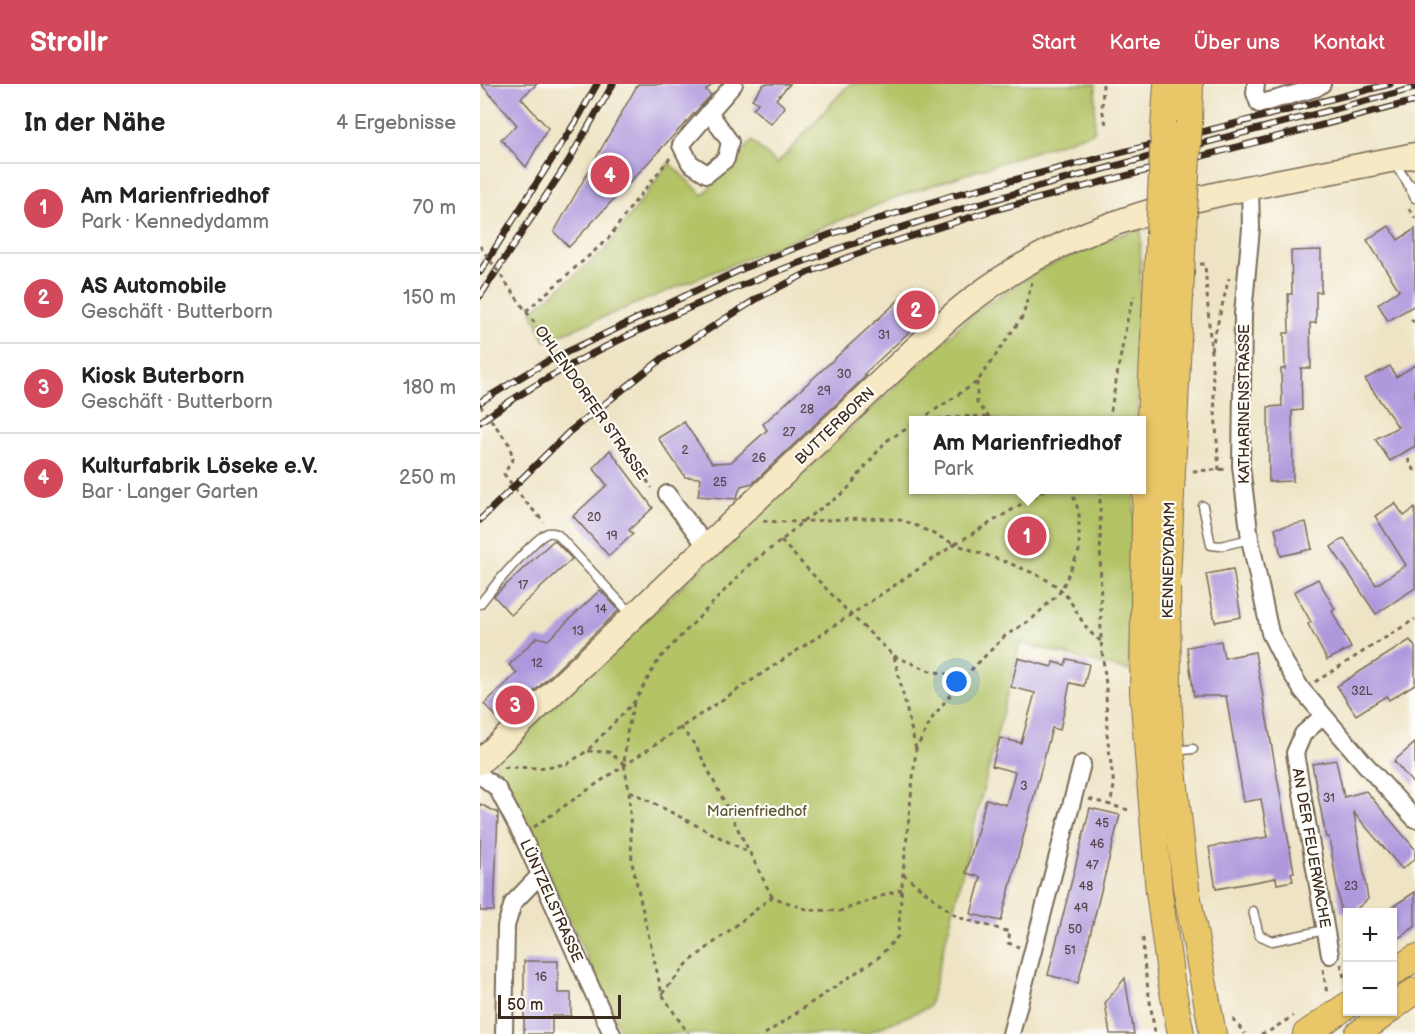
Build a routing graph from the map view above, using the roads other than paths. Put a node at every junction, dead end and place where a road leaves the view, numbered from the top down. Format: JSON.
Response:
{"nodes":[{"id":1,"x":734,"y":84,"type":"edge"},
{"id":2,"x":1167,"y":84,"type":"edge"},
{"id":3,"x":1190,"y":84,"type":"edge"},
{"id":4,"x":1256,"y":84,"type":"edge"},
{"id":5,"x":1322,"y":84,"type":"edge"},
{"id":6,"x":709,"y":112,"type":"junction"},
{"id":7,"x":1404,"y":157,"type":"edge"},
{"id":8,"x":1411,"y":185,"type":"edge"},
{"id":9,"x":1250,"y":188,"type":"junction"},
{"id":10,"x":1415,"y":198,"type":"edge"},
{"id":11,"x":1171,"y":233,"type":"junction"},
{"id":12,"x":667,"y":494,"type":"road end"},
{"id":13,"x":1203,"y":506,"type":"dead end"},
{"id":14,"x":1250,"y":539,"type":"junction"},
{"id":15,"x":707,"y":546,"type":"junction"},
{"id":16,"x":480,"y":604,"type":"edge"},
{"id":17,"x":633,"y":617,"type":"junction"},
{"id":18,"x":1323,"y":716,"type":"junction"},
{"id":19,"x":1166,"y":751,"type":"junction"},
{"id":20,"x":1082,"y":764,"type":"dead end"},
{"id":21,"x":481,"y":771,"type":"edge"},
{"id":22,"x":1415,"y":819,"type":"edge"},
{"id":23,"x":540,"y":875,"type":"junction"},
{"id":24,"x":1253,"y":911,"type":"dead end"},
{"id":25,"x":1325,"y":930,"type":"junction"},
{"id":26,"x":1330,"y":955,"type":"dead end"},
{"id":27,"x":1415,"y":958,"type":"edge"},
{"id":28,"x":1397,"y":970,"type":"edge"},
{"id":29,"x":1171,"y":981,"type":"junction"},
{"id":30,"x":1415,"y":991,"type":"edge"},
{"id":31,"x":1397,"y":1004,"type":"edge"},
{"id":32,"x":1343,"y":1008,"type":"edge"},
{"id":33,"x":1381,"y":1016,"type":"edge"},
{"id":34,"x":504,"y":1034,"type":"edge"},
{"id":35,"x":612,"y":1034,"type":"edge"},
{"id":36,"x":1011,"y":1034,"type":"edge"},
{"id":37,"x":1167,"y":1034,"type":"edge"},
{"id":38,"x":1181,"y":1034,"type":"edge"},
{"id":39,"x":1213,"y":1034,"type":"edge"},
{"id":40,"x":1306,"y":1034,"type":"edge"},
{"id":41,"x":1358,"y":1034,"type":"edge"}],
"edges":[{"from":1,"to":6,"type":"street"},
{"from":2,"to":11,"type":"main road","name":"KENNEDYDAMM","bridge":true},
{"from":3,"to":11,"type":"main road","name":"KENNEDYDAMM","bridge":true},
{"from":4,"to":5,"type":"street"},
{"from":6,"to":6,"type":"street"},
{"from":7,"to":8,"type":"lane"},
{"from":7,"to":9,"type":"street","name":"BUTTERBORN"},
{"from":8,"to":10,"type":"lane"},
{"from":9,"to":14,"type":"street","name":"KATHARINENSTRASSE"},
{"from":9,"to":15,"type":"street","name":"BUTTERBORN"},
{"from":11,"to":19,"type":"main road","name":"KENNEDYDAMM"},
{"from":12,"to":15,"type":"street"},
{"from":13,"to":14,"type":"lane"},
{"from":14,"to":18,"type":"street","name":"KATHARINENSTRASSE"},
{"from":15,"to":17,"type":"street","name":"BUTTERBORN"},
{"from":16,"to":17,"type":"lane"},
{"from":17,"to":21,"type":"street","name":"BUTTERBORN"},
{"from":18,"to":22,"type":"street","name":"KATHARINENSTRASSE"},
{"from":18,"to":25,"type":"street","name":"AN DER FEUERWACHE"},
{"from":19,"to":29,"type":"main road","name":"KENNEDYDAMM"},
{"from":19,"to":39,"type":"main road","name":"KENNEDYDAMM"},
{"from":20,"to":36,"type":"street"},
{"from":21,"to":23,"type":"street","name":"LÜNTZELSTRASSE"},
{"from":23,"to":34,"type":"street"},
{"from":23,"to":35,"type":"street","name":"LÜNTZELSTRASSE"},
{"from":24,"to":25,"type":"lane"},
{"from":25,"to":26,"type":"street","name":"AN DER FEUERWACHE"},
{"from":27,"to":28,"type":"main road"},
{"from":29,"to":37,"type":"main road"},
{"from":29,"to":38,"type":"main road","name":"KENNEDYDAMM"},
{"from":30,"to":31,"type":"main road"},
{"from":32,"to":40,"type":"main road"},
{"from":33,"to":41,"type":"main road"}]}
